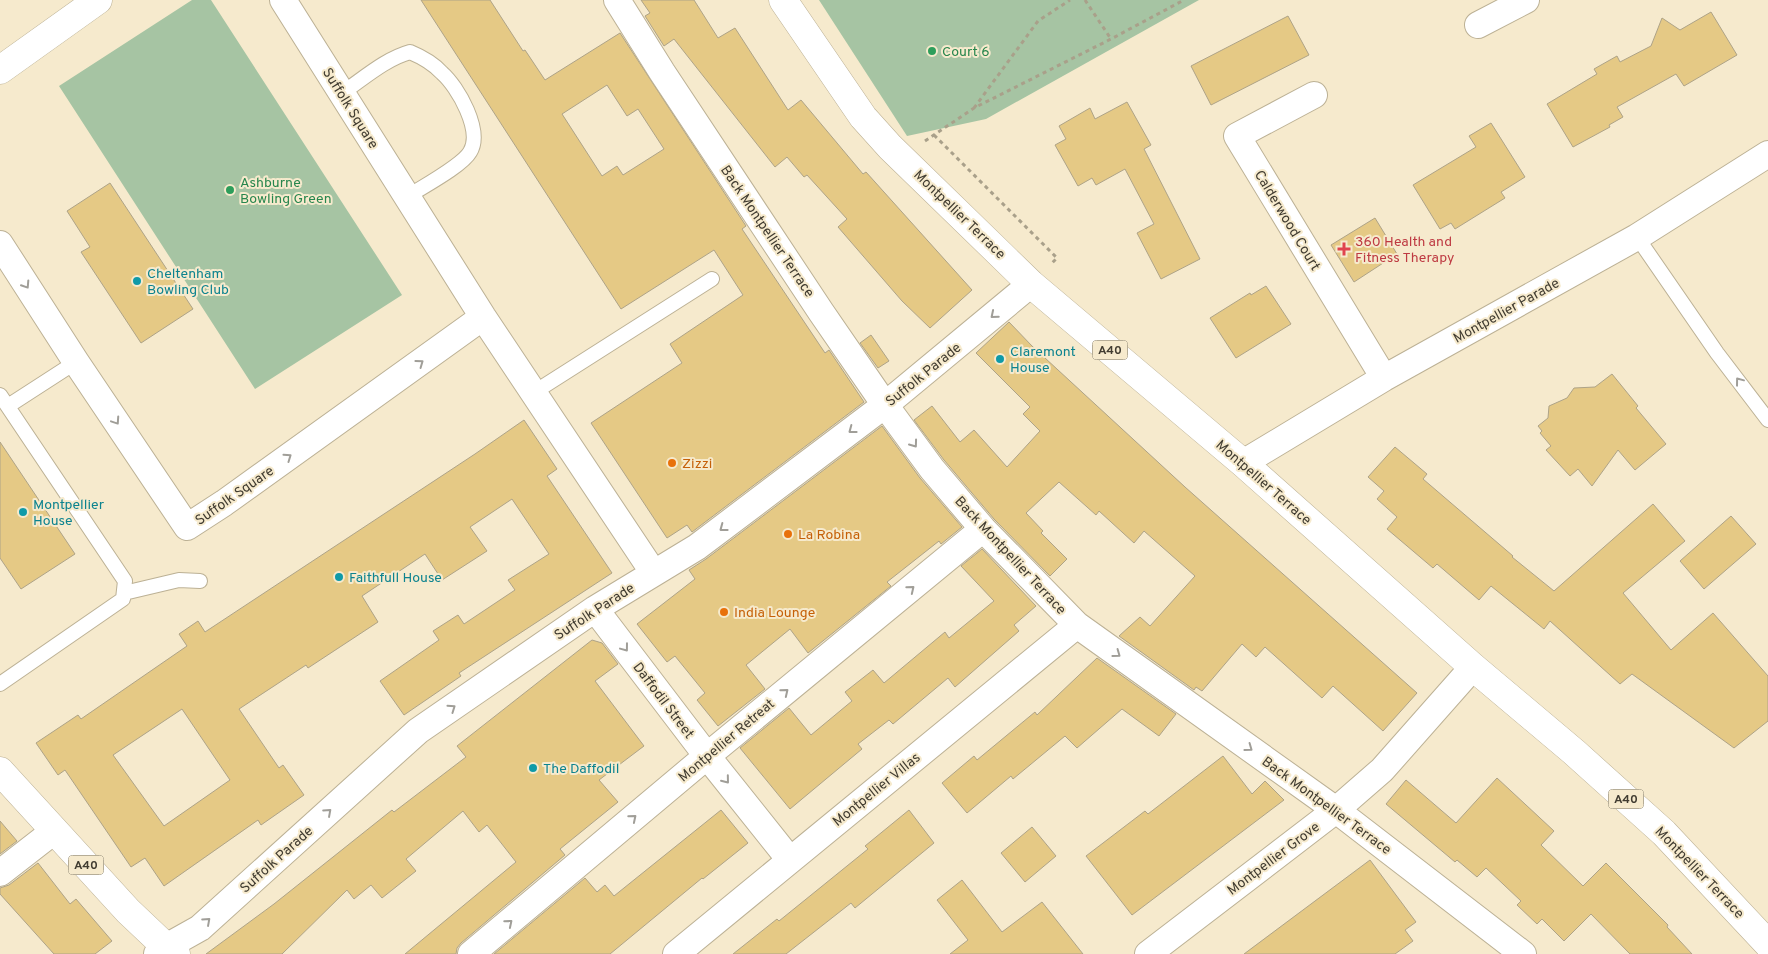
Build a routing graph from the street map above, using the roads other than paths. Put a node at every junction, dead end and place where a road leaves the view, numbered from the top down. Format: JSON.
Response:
{"nodes":[{"id":1,"x":98,"y":0,"type":"edge"},
{"id":2,"x":283,"y":0,"type":"edge"},
{"id":3,"x":617,"y":0,"type":"edge"},
{"id":4,"x":783,"y":0,"type":"edge"},
{"id":5,"x":1526,"y":0,"type":"edge"},
{"id":6,"x":1478,"y":25,"type":"dead end"},
{"id":7,"x":0,"y":70,"type":"edge"},
{"id":8,"x":342,"y":93,"type":"junction"},
{"id":9,"x":1314,"y":95,"type":"dead end"},
{"id":10,"x":1768,"y":154,"type":"edge"},
{"id":11,"x":407,"y":197,"type":"junction"},
{"id":12,"x":1637,"y":237,"type":"junction"},
{"id":13,"x":0,"y":244,"type":"edge"},
{"id":14,"x":712,"y":279,"type":"dead end"},
{"id":15,"x":1031,"y":284,"type":"junction"},
{"id":16,"x":483,"y":317,"type":"junction"},
{"id":17,"x":76,"y":362,"type":"junction"},
{"id":18,"x":1384,"y":378,"type":"junction"},
{"id":19,"x":533,"y":393,"type":"junction"},
{"id":20,"x":4,"y":401,"type":"edge"},
{"id":21,"x":886,"y":405,"type":"junction"},
{"id":22,"x":1768,"y":420,"type":"edge"},
{"id":23,"x":1243,"y":463,"type":"junction"},
{"id":24,"x":983,"y":530,"type":"junction"},
{"id":25,"x":653,"y":572,"type":"junction"},
{"id":26,"x":200,"y":581,"type":"dead end"},
{"id":27,"x":124,"y":593,"type":"junction"},
{"id":28,"x":595,"y":609,"type":"junction"},
{"id":29,"x":1078,"y":625,"type":"junction"},
{"id":30,"x":1473,"y":667,"type":"junction"},
{"id":31,"x":0,"y":684,"type":"edge"},
{"id":32,"x":707,"y":756,"type":"junction"},
{"id":33,"x":0,"y":771,"type":"edge"},
{"id":34,"x":1336,"y":810,"type":"junction"},
{"id":35,"x":54,"y":831,"type":"junction"},
{"id":36,"x":790,"y":860,"type":"junction"},
{"id":37,"x":0,"y":873,"type":"edge"},
{"id":38,"x":1768,"y":944,"type":"edge"},
{"id":39,"x":166,"y":952,"type":"edge"},
{"id":40,"x":472,"y":954,"type":"edge"},
{"id":41,"x":676,"y":954,"type":"edge"},
{"id":42,"x":1148,"y":954,"type":"edge"},
{"id":43,"x":1523,"y":954,"type":"edge"}],
"edges":[{"from":1,"to":7,"type":"main road"},
{"from":2,"to":8,"type":"street","name":"Suffolk Square"},
{"from":3,"to":21,"type":"street","name":"Back Montpellier Terrace"},
{"from":4,"to":15,"type":"main road","name":"Montpellier Terrace","number":"A40"},
{"from":5,"to":6,"type":"street"},
{"from":8,"to":11,"type":"street","name":"Suffolk Square"},
{"from":8,"to":11,"type":"lane"},
{"from":9,"to":18,"type":"street","name":"Calderwood Court"},
{"from":10,"to":12,"type":"street","name":"Montpellier Parade"},
{"from":11,"to":16,"type":"street","name":"Suffolk Square"},
{"from":12,"to":18,"type":"street","name":"Montpellier Parade"},
{"from":22,"to":12,"type":"lane","one_way":true},
{"from":13,"to":17,"type":"street","name":"Suffolk Square","one_way":true},
{"from":14,"to":19,"type":"lane"},
{"from":15,"to":21,"type":"street","name":"Suffolk Parade","one_way":true},
{"from":15,"to":23,"type":"main road","name":"Montpellier Terrace","number":"A40"},
{"from":17,"to":16,"type":"street","name":"Suffolk Square","one_way":true},
{"from":16,"to":19,"type":"street","name":"Suffolk Square"},
{"from":17,"to":20,"type":"lane"},
{"from":18,"to":23,"type":"street","name":"Montpellier Parade"},
{"from":19,"to":25,"type":"street","name":"Suffolk Square"},
{"from":20,"to":27,"type":"lane"},
{"from":21,"to":24,"type":"street","name":"Back Montpellier Terrace","one_way":true},
{"from":21,"to":25,"type":"street","name":"Suffolk Parade","one_way":true},
{"from":23,"to":30,"type":"main road","name":"Montpellier Terrace","number":"A40"},
{"from":24,"to":29,"type":"street","name":"Back Montpellier Terrace"},
{"from":32,"to":24,"type":"street","name":"Montpellier Retreat","one_way":true},
{"from":25,"to":28,"type":"street","name":"Suffolk Parade"},
{"from":26,"to":27,"type":"lane"},
{"from":27,"to":31,"type":"lane"},
{"from":28,"to":32,"type":"street","name":"Daffodil Street","one_way":true},
{"from":39,"to":28,"type":"street","name":"Suffolk Parade","one_way":true},
{"from":29,"to":34,"type":"street","name":"Back Montpellier Terrace","one_way":true},
{"from":29,"to":36,"type":"street","name":"Montpellier Villas"},
{"from":30,"to":34,"type":"street","name":"Montpellier Grove"},
{"from":30,"to":38,"type":"main road","name":"Montpellier Terrace","number":"A40"},
{"from":32,"to":36,"type":"street","name":"Daffodil Street","one_way":true},
{"from":40,"to":32,"type":"street","name":"Montpellier Retreat","one_way":true},
{"from":33,"to":35,"type":"main road","number":"A40"},
{"from":34,"to":42,"type":"street","name":"Montpellier Grove"},
{"from":34,"to":43,"type":"street","name":"Back Montpellier Terrace"},
{"from":35,"to":37,"type":"street"},
{"from":35,"to":39,"type":"main road","number":"A40"},
{"from":36,"to":41,"type":"street","name":"Montpellier Villas"}]}
